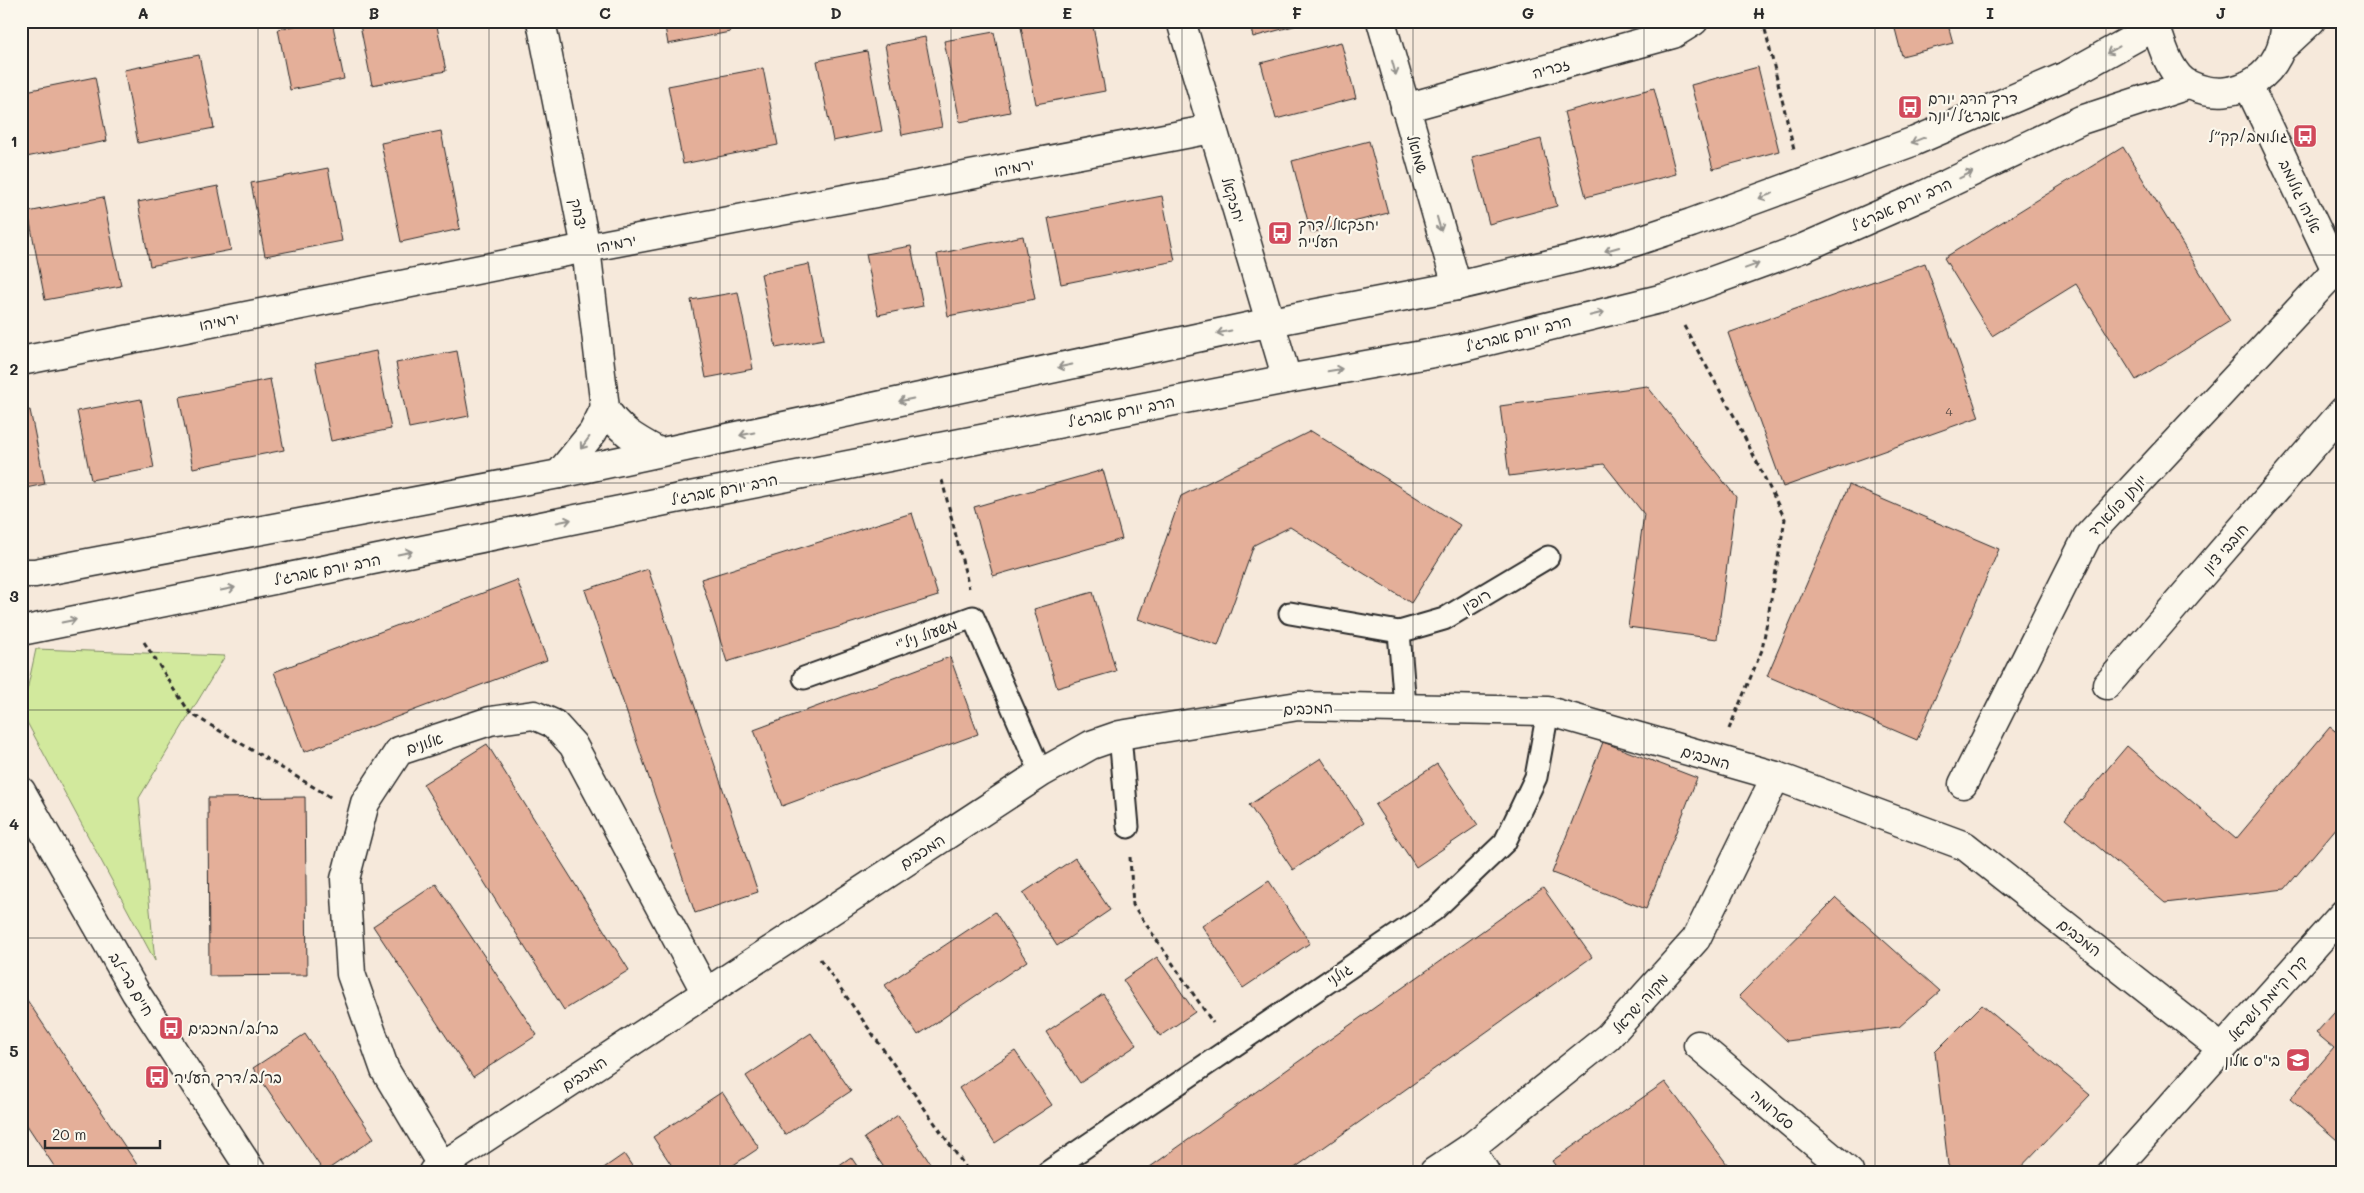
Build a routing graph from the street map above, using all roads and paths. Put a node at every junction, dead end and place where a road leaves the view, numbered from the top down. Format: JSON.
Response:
{"nodes":[{"id":1,"x":540,"y":21,"type":"edge"},
{"id":2,"x":1181,"y":21,"type":"edge"},
{"id":3,"x":1381,"y":21,"type":"edge"},
{"id":4,"x":1694,"y":21,"type":"edge"},
{"id":5,"x":1763,"y":21,"type":"edge"},
{"id":6,"x":2311,"y":21,"type":"edge"},
{"id":7,"x":2157,"y":24,"type":"edge"},
{"id":8,"x":2284,"y":34,"type":"edge"},
{"id":9,"x":2188,"y":85,"type":"junction"},
{"id":10,"x":2248,"y":85,"type":"junction"},
{"id":11,"x":1405,"y":108,"type":"junction"},
{"id":12,"x":1212,"y":129,"type":"junction"},
{"id":13,"x":1801,"y":182,"type":"junction"},
{"id":14,"x":586,"y":248,"type":"junction"},
{"id":15,"x":2339,"y":274,"type":"edge"},
{"id":16,"x":1457,"y":286,"type":"junction"},
{"id":17,"x":1668,"y":297,"type":"junction"},
{"id":18,"x":1271,"y":322,"type":"junction"},
{"id":19,"x":21,"y":361,"type":"edge"},
{"id":20,"x":1288,"y":378,"type":"junction"},
{"id":21,"x":605,"y":408,"type":"junction"},
{"id":22,"x":2343,"y":411,"type":"edge"},
{"id":23,"x":933,"y":448,"type":"junction"},
{"id":24,"x":659,"y":452,"type":"junction"},
{"id":25,"x":559,"y":474,"type":"junction"},
{"id":26,"x":1548,"y":556,"type":"dead end"},
{"id":27,"x":21,"y":573,"type":"edge"},
{"id":28,"x":968,"y":581,"type":"dead end"},
{"id":29,"x":123,"y":610,"type":"junction"},
{"id":30,"x":1290,"y":613,"type":"dead end"},
{"id":31,"x":21,"y":631,"type":"edge"},
{"id":32,"x":1399,"y":632,"type":"junction"},
{"id":33,"x":804,"y":678,"type":"dead end"},
{"id":34,"x":2107,"y":685,"type":"dead end"},
{"id":35,"x":1405,"y":707,"type":"junction"},
{"id":36,"x":1548,"y":711,"type":"junction"},
{"id":37,"x":1120,"y":735,"type":"junction"},
{"id":38,"x":1717,"y":760,"type":"junction"},
{"id":39,"x":1041,"y":773,"type":"junction"},
{"id":40,"x":1776,"y":776,"type":"junction"},
{"id":41,"x":1963,"y":784,"type":"dead end"},
{"id":42,"x":21,"y":791,"type":"edge"},
{"id":43,"x":361,"y":815,"type":"junction"},
{"id":44,"x":1128,"y":827,"type":"joint"},
{"id":45,"x":2343,"y":914,"type":"edge"},
{"id":46,"x":800,"y":931,"type":"junction"},
{"id":47,"x":706,"y":993,"type":"junction"},
{"id":48,"x":1698,"y":1045,"type":"dead end"},
{"id":49,"x":2221,"y":1048,"type":"junction"},
{"id":50,"x":1230,"y":1049,"type":"junction"},
{"id":51,"x":1470,"y":1148,"type":"junction"},
{"id":52,"x":438,"y":1169,"type":"edge"},
{"id":53,"x":252,"y":1172,"type":"edge"},
{"id":54,"x":969,"y":1172,"type":"edge"},
{"id":55,"x":1048,"y":1172,"type":"edge"},
{"id":56,"x":1434,"y":1172,"type":"edge"},
{"id":57,"x":1486,"y":1172,"type":"edge"},
{"id":58,"x":1849,"y":1172,"type":"edge"},
{"id":59,"x":2112,"y":1172,"type":"edge"}],
"edges":[{"from":1,"to":14,"type":"street","name":"יצחק"},
{"from":2,"to":12,"type":"street","name":"יחזקאל"},
{"from":3,"to":11,"type":"street","name":"שמואל","one_way":true},
{"from":4,"to":11,"type":"street","name":"זכריה"},
{"from":5,"to":13,"type":"path"},
{"from":6,"to":8,"type":"street"},
{"from":7,"to":9,"type":"street"},
{"from":7,"to":13,"type":"street","one_way":true},
{"from":8,"to":10,"type":"street"},
{"from":9,"to":10,"type":"street"},
{"from":17,"to":9,"type":"street","name":"הרב יורם אברג'ל","one_way":true},
{"from":10,"to":15,"type":"street","name":"אליהו גולומב"},
{"from":11,"to":16,"type":"street","name":"שמואל","one_way":true},
{"from":12,"to":14,"type":"street","name":"ירמיהו"},
{"from":12,"to":18,"type":"street","name":"יחזקאל"},
{"from":13,"to":16,"type":"street","one_way":true},
{"from":14,"to":19,"type":"street","name":"ירמיהו"},
{"from":14,"to":21,"type":"street","name":"יצחק"},
{"from":15,"to":41,"type":"street","name":"יונתן פולארד"},
{"from":16,"to":18,"type":"street"},
{"from":20,"to":17,"type":"street","name":"הרב יורם אברג'ל","one_way":true},
{"from":17,"to":38,"type":"path"},
{"from":18,"to":20,"type":"street","name":"יחזקאל"},
{"from":18,"to":24,"type":"street","one_way":true},
{"from":20,"to":23,"type":"street","name":"הרב יורם אברג'ל"},
{"from":21,"to":24,"type":"street"},
{"from":21,"to":25,"type":"street","one_way":true},
{"from":22,"to":34,"type":"street","name":"חובבי ציון"},
{"from":23,"to":28,"type":"path"},
{"from":29,"to":23,"type":"street","name":"הרב יורם אברג'ל","one_way":true},
{"from":24,"to":25,"type":"street"},
{"from":25,"to":27,"type":"street"},
{"from":26,"to":32,"type":"lane","name":"רופין"},
{"from":31,"to":29,"type":"street","name":"הרב יורם אברג'ל","one_way":true},
{"from":29,"to":43,"type":"path"},
{"from":30,"to":32,"type":"lane","name":"רופין"},
{"from":32,"to":35,"type":"lane"},
{"from":33,"to":39,"type":"lane","name":"משעול ניל\"י"},
{"from":35,"to":36,"type":"street","name":"המכבים"},
{"from":35,"to":37,"type":"street","name":"המכבים"},
{"from":36,"to":38,"type":"street","name":"המכבים"},
{"from":36,"to":50,"type":"lane","name":"גולני"},
{"from":37,"to":39,"type":"street","name":"המכבים"},
{"from":37,"to":44,"type":"lane"},
{"from":38,"to":40,"type":"street","name":"המכבים"},
{"from":39,"to":46,"type":"street","name":"המכבים"},
{"from":40,"to":49,"type":"street","name":"המכבים"},
{"from":40,"to":51,"type":"street","name":"מקוה ישראל"},
{"from":42,"to":53,"type":"street","name":"חיים בר-לב"},
{"from":43,"to":47,"type":"street","name":"אלונים"},
{"from":43,"to":52,"type":"street","name":"אלונים"},
{"from":44,"to":50,"type":"path"},
{"from":45,"to":49,"type":"street","name":"קרן קיימת לישראל"},
{"from":46,"to":47,"type":"street","name":"המכבים"},
{"from":46,"to":54,"type":"path"},
{"from":47,"to":52,"type":"street","name":"המכבים"},
{"from":48,"to":58,"type":"street","name":"סטרומה"},
{"from":49,"to":59,"type":"street","name":"קרן קיימת לישראל"},
{"from":50,"to":55,"type":"lane","name":"גולני"},
{"from":51,"to":56,"type":"street","name":"מקוה ישראל"},
{"from":51,"to":57,"type":"street"}]}
